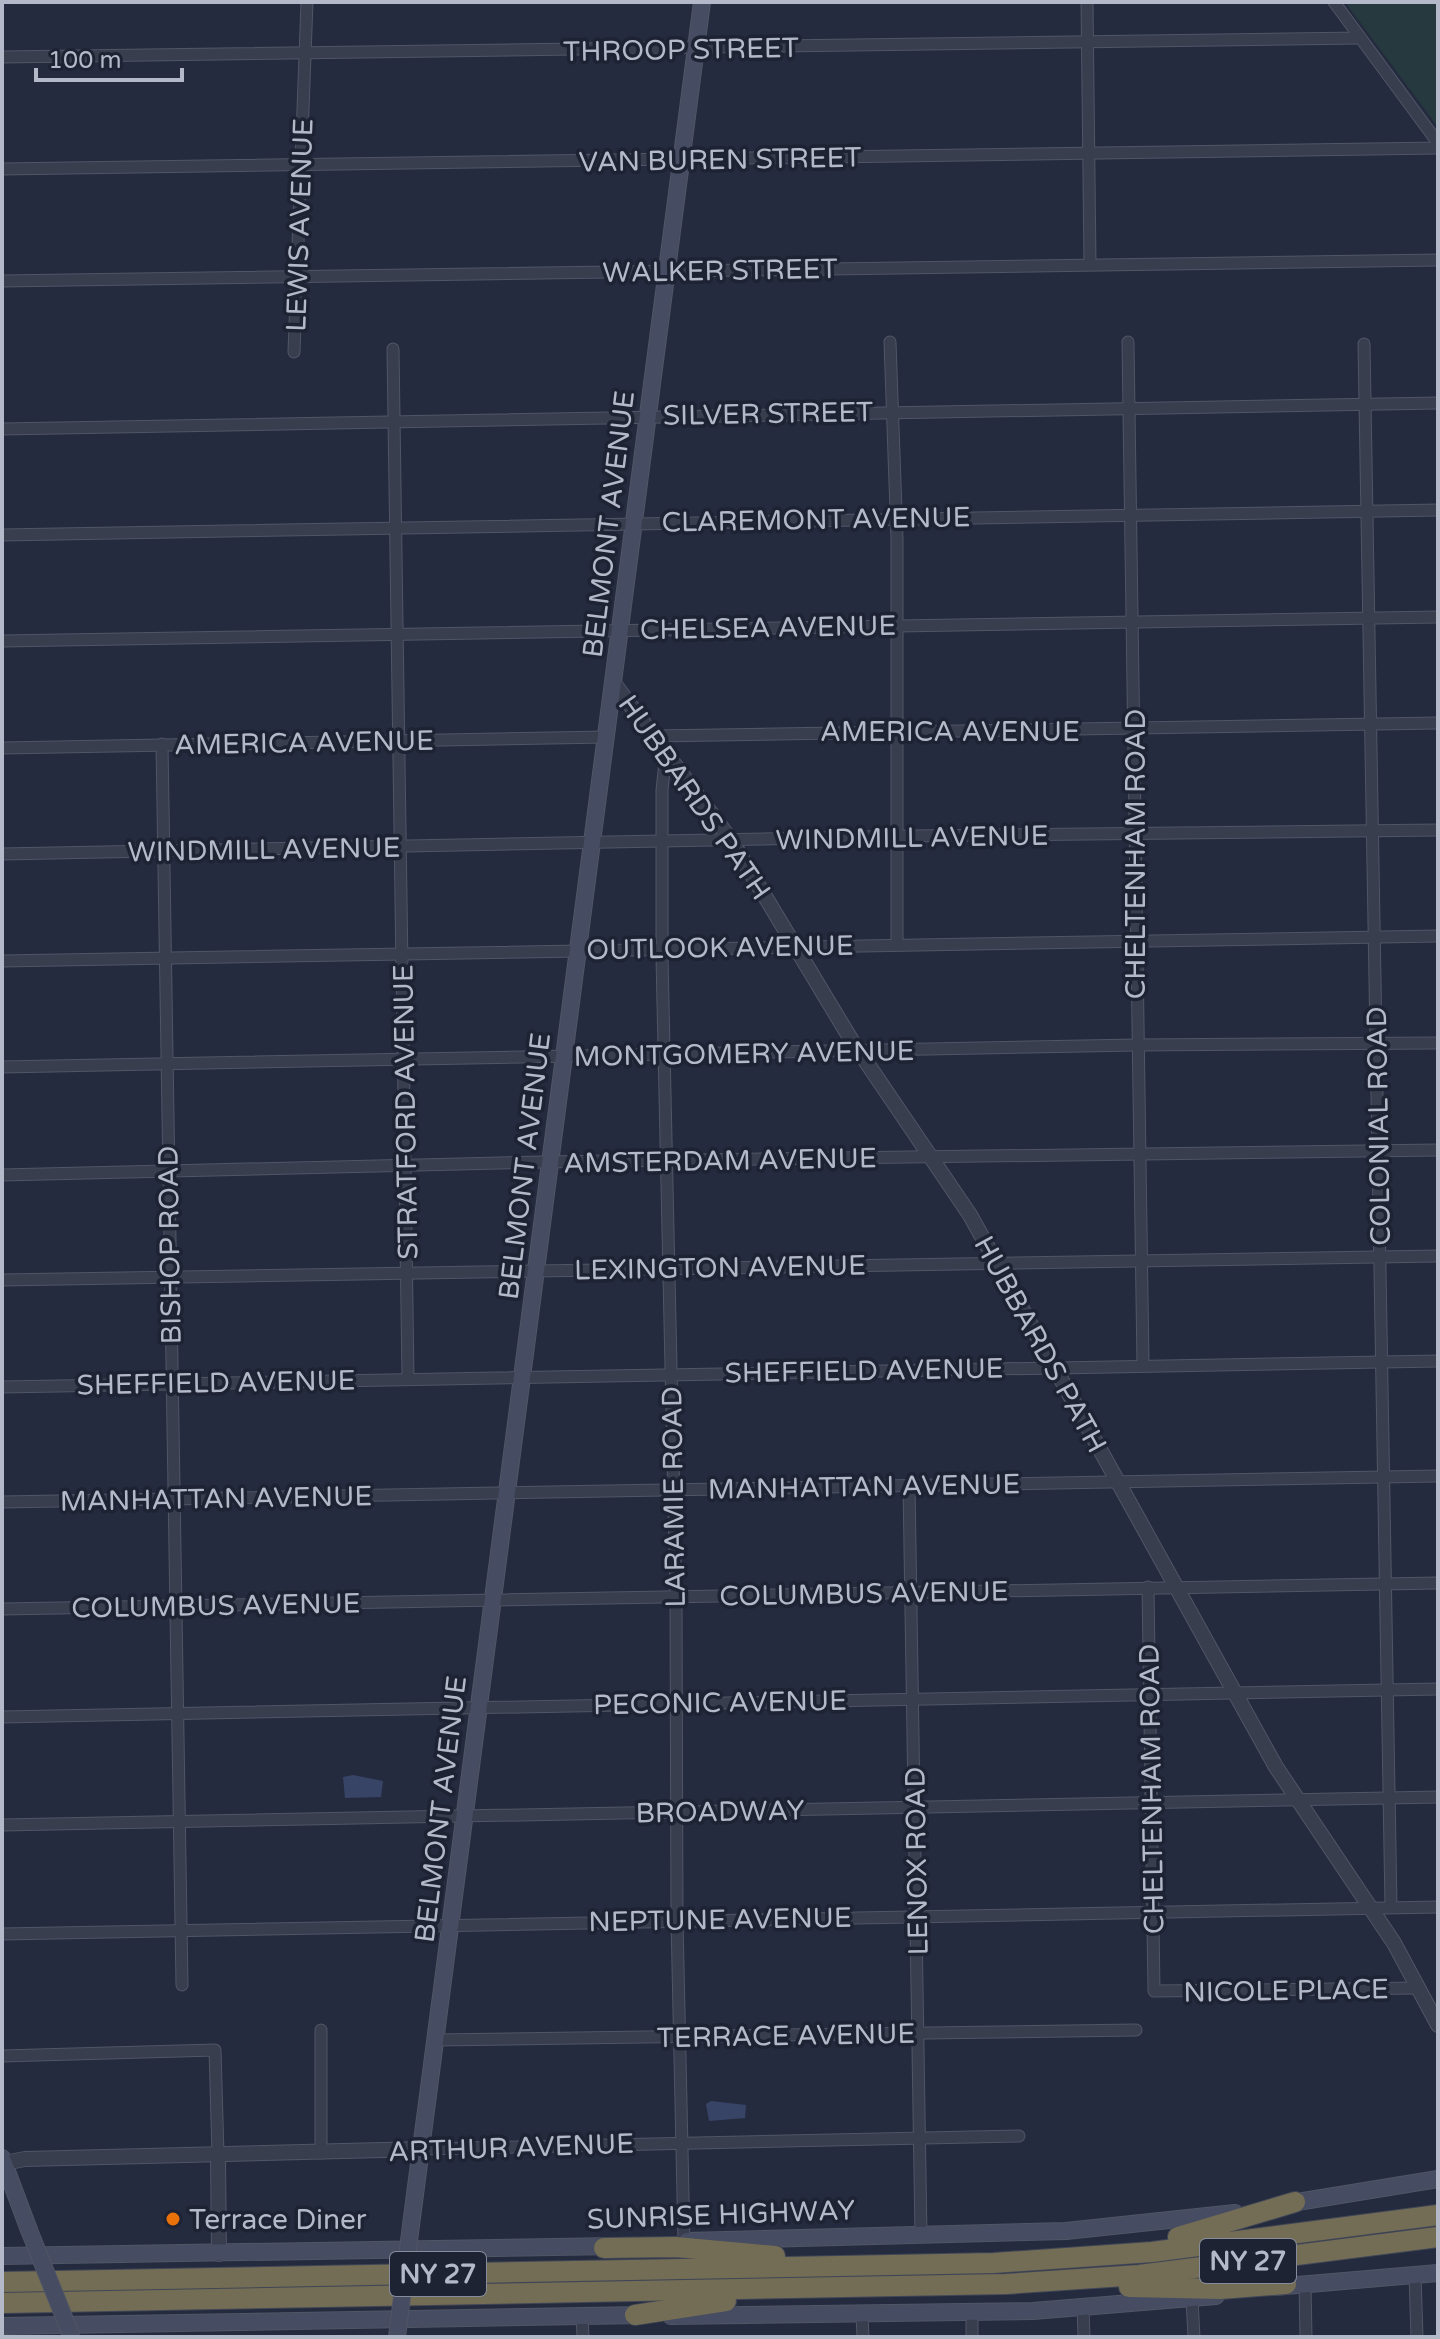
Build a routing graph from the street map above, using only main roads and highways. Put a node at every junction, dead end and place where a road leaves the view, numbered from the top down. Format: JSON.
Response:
{"nodes":[{"id":1,"x":702,"y":2,"type":"edge"},
{"id":2,"x":3,"y":2160,"type":"edge"},
{"id":3,"x":1438,"y":2179,"type":"edge"},
{"id":4,"x":1295,"y":2202,"type":"junction"},
{"id":5,"x":1438,"y":2215,"type":"edge"},
{"id":6,"x":1438,"y":2237,"type":"edge"},
{"id":7,"x":604,"y":2248,"type":"junction"},
{"id":8,"x":2,"y":2256,"type":"edge"},
{"id":9,"x":1072,"y":2259,"type":"junction"},
{"id":10,"x":875,"y":2265,"type":"junction"},
{"id":11,"x":1438,"y":2273,"type":"edge"},
{"id":12,"x":1058,"y":2281,"type":"junction"},
{"id":13,"x":2,"y":2282,"type":"edge"},
{"id":14,"x":1296,"y":2283,"type":"junction"},
{"id":15,"x":837,"y":2288,"type":"junction"},
{"id":16,"x":2,"y":2303,"type":"edge"},
{"id":17,"x":635,"y":2315,"type":"junction"},
{"id":18,"x":2,"y":2326,"type":"edge"},
{"id":19,"x":240,"y":2330,"type":"edge"},
{"id":20,"x":72,"y":2337,"type":"edge"},
{"id":21,"x":397,"y":2337,"type":"edge"}],
"edges":[{"from":1,"to":21,"type":"main road","name":"BELMONT AVENUE","bridge":true},
{"from":2,"to":20,"type":"main road","bridge":true},
{"from":3,"to":4,"type":"main road","name":"SUNRISE HIGHWAY"},
{"from":4,"to":7,"type":"main road","name":"SUNRISE HIGHWAY"},
{"from":4,"to":9,"type":"highway"},
{"from":5,"to":9,"type":"highway","name":"SUNRISE HIGHWAY","number":"NY 27"},
{"from":6,"to":12,"type":"highway","number":"NY 27"},
{"from":7,"to":8,"type":"main road","name":"SUNRISE HIGHWAY"},
{"from":7,"to":10,"type":"highway"},
{"from":9,"to":10,"type":"highway","name":"SUNRISE HIGHWAY","number":"NY 27"},
{"from":10,"to":13,"type":"highway","name":"SUNRISE HIGHWAY","number":"NY 27"},
{"from":11,"to":14,"type":"main road"},
{"from":12,"to":14,"type":"highway"},
{"from":12,"to":15,"type":"highway","number":"NY 27"},
{"from":14,"to":17,"type":"main road"},
{"from":15,"to":16,"type":"highway","number":"NY 27"},
{"from":15,"to":17,"type":"highway"},
{"from":17,"to":19,"type":"main road"},
{"from":18,"to":19,"type":"main road"}]}
